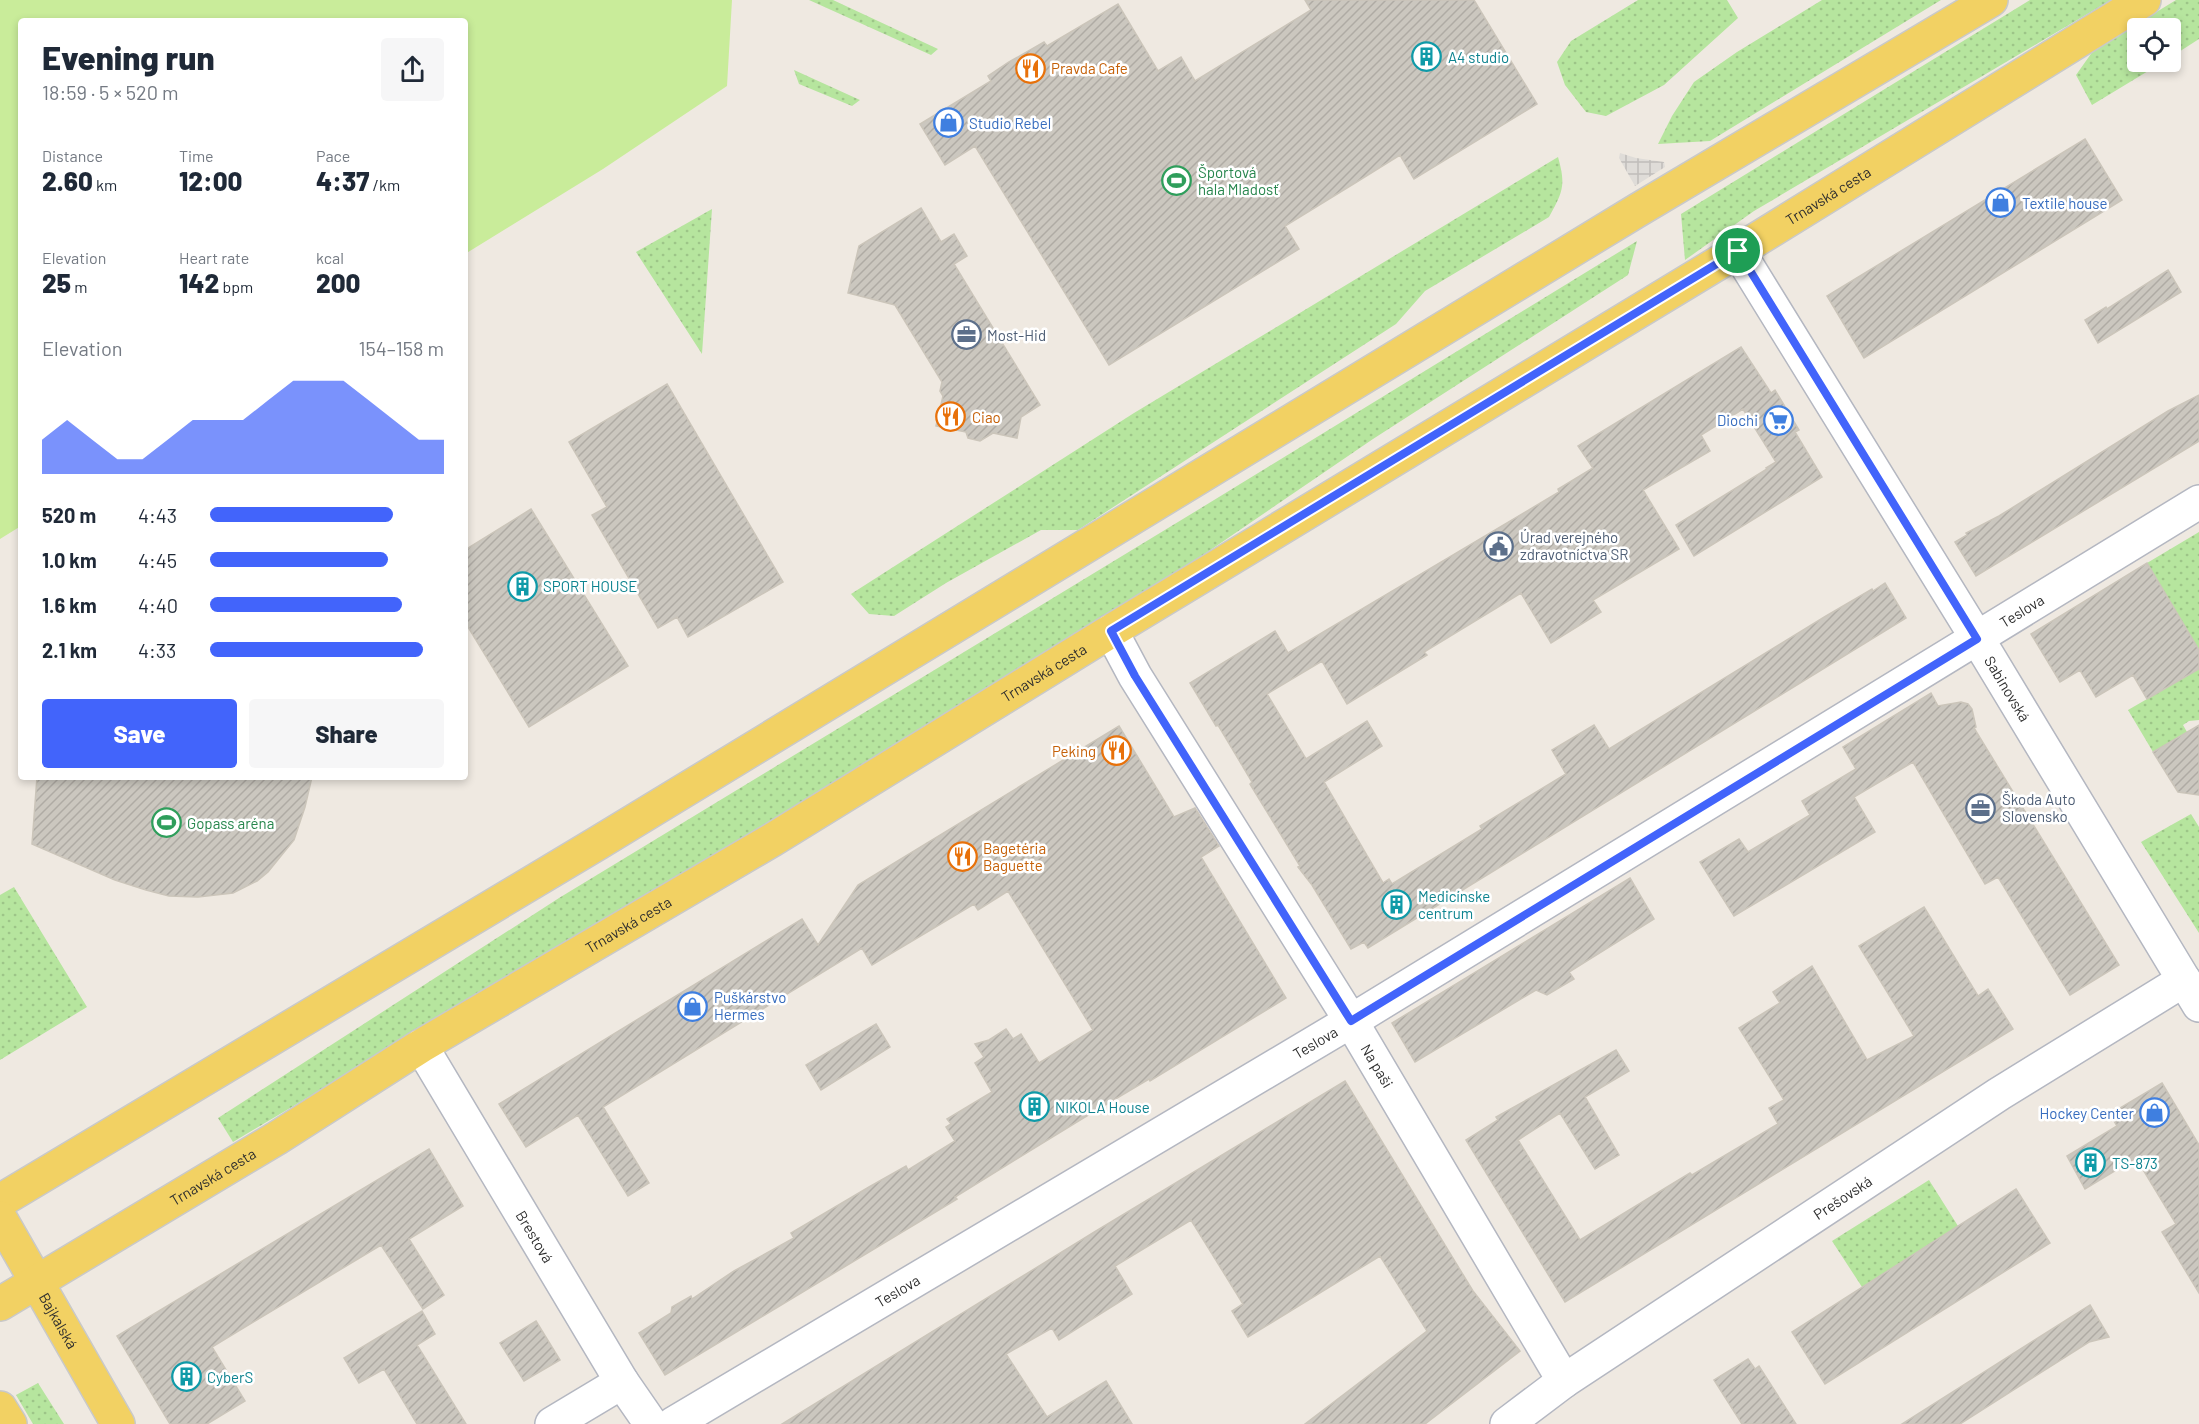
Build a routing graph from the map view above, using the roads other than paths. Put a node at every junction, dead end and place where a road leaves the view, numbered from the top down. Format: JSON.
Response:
{"nodes":[{"id":1,"x":1991,"y":0,"type":"edge"},
{"id":2,"x":2144,"y":0,"type":"edge"},
{"id":3,"x":1738,"y":251,"type":"junction"},
{"id":4,"x":2199,"y":502,"type":"edge"},
{"id":5,"x":1111,"y":631,"type":"junction"},
{"id":6,"x":1977,"y":639,"type":"junction"},
{"id":7,"x":2192,"y":993,"type":"edge"},
{"id":8,"x":1351,"y":1021,"type":"junction"},
{"id":9,"x":421,"y":1046,"type":"junction"},
{"id":10,"x":0,"y":1201,"type":"edge"},
{"id":11,"x":0,"y":1218,"type":"edge"},
{"id":12,"x":36,"y":1282,"type":"junction"},
{"id":13,"x":0,"y":1304,"type":"edge"},
{"id":14,"x":1564,"y":1381,"type":"junction"},
{"id":15,"x":622,"y":1382,"type":"junction"},
{"id":16,"x":0,"y":1408,"type":"edge"},
{"id":17,"x":10,"y":1424,"type":"edge"},
{"id":18,"x":118,"y":1424,"type":"edge"},
{"id":19,"x":552,"y":1424,"type":"edge"},
{"id":20,"x":651,"y":1424,"type":"edge"},
{"id":21,"x":673,"y":1424,"type":"edge"},
{"id":22,"x":1507,"y":1424,"type":"edge"}],
"edges":[{"from":1,"to":10,"type":"main road"},
{"from":2,"to":3,"type":"main road","name":"Trnavská cesta"},
{"from":3,"to":5,"type":"main road","name":"Trnavská cesta"},
{"from":3,"to":6,"type":"street","name":"Sabinovská"},
{"from":4,"to":6,"type":"street","name":"Teslova"},
{"from":5,"to":8,"type":"street","name":"Na paši"},
{"from":5,"to":9,"type":"main road","name":"Trnavská cesta"},
{"from":6,"to":7,"type":"street","name":"Sabinovská"},
{"from":6,"to":8,"type":"street","name":"Teslova"},
{"from":7,"to":14,"type":"street","name":"Prešovská"},
{"from":8,"to":14,"type":"street","name":"Na paši"},
{"from":8,"to":21,"type":"street","name":"Teslova"},
{"from":9,"to":12,"type":"main road","name":"Trnavská cesta"},
{"from":9,"to":15,"type":"street","name":"Brestová"},
{"from":11,"to":12,"type":"main road","name":"Bajkalská"},
{"from":12,"to":13,"type":"main road","name":"Trnavská cesta"},
{"from":12,"to":18,"type":"main road","name":"Bajkalská"},
{"from":14,"to":22,"type":"street","name":"Prešovská"},
{"from":15,"to":19,"type":"street"},
{"from":15,"to":20,"type":"street","name":"Brestová"},
{"from":16,"to":17,"type":"main road"}]}
